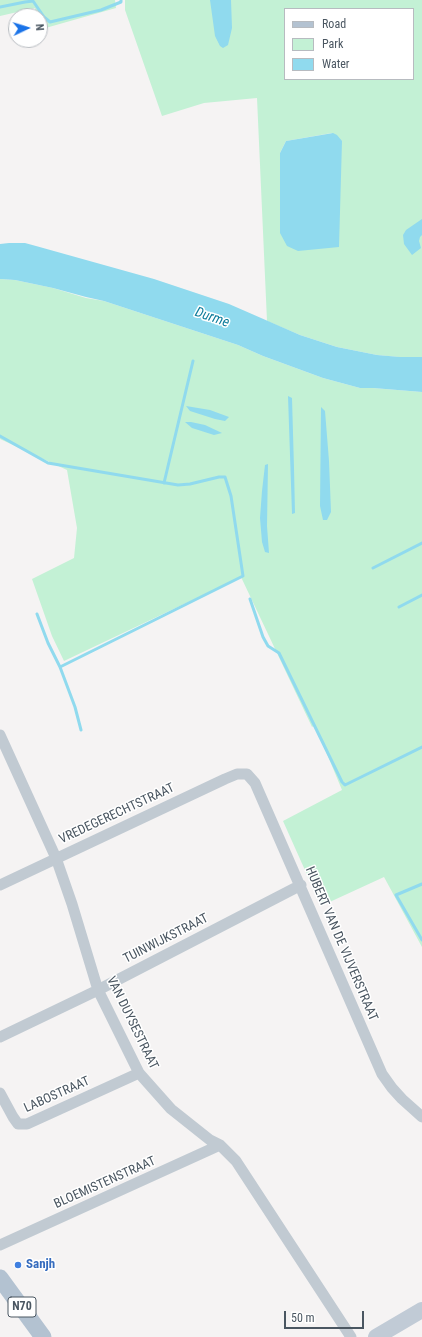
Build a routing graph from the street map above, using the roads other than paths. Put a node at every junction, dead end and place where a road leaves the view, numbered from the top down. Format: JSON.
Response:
{"nodes":[{"id":1,"x":1,"y":739,"type":"edge"},
{"id":2,"x":247,"y":774,"type":"joint"},
{"id":3,"x":56,"y":858,"type":"junction"},
{"id":4,"x":0,"y":884,"type":"edge"},
{"id":5,"x":301,"y":885,"type":"junction"},
{"id":6,"x":98,"y":990,"type":"junction"},
{"id":7,"x":0,"y":1037,"type":"edge"},
{"id":8,"x":139,"y":1073,"type":"junction"},
{"id":9,"x":0,"y":1092,"type":"edge"},
{"id":10,"x":422,"y":1117,"type":"edge"},
{"id":11,"x":220,"y":1145,"type":"junction"},
{"id":12,"x":0,"y":1245,"type":"edge"},
{"id":13,"x":0,"y":1278,"type":"edge"},
{"id":14,"x":0,"y":1297,"type":"edge"},
{"id":15,"x":422,"y":1310,"type":"edge"},
{"id":16,"x":30,"y":1337,"type":"edge"},
{"id":17,"x":44,"y":1337,"type":"edge"},
{"id":18,"x":351,"y":1337,"type":"edge"},
{"id":19,"x":376,"y":1337,"type":"edge"}],
"edges":[{"from":1,"to":3,"type":"street","name":"VAN DUYSESTRAAT"},
{"from":2,"to":3,"type":"street","name":"VREDEGERECHTSTRAAT"},
{"from":2,"to":5,"type":"street","name":"HUBERT VAN DE VIJVERSTRAAT"},
{"from":3,"to":4,"type":"street","name":"VREDEGERECHTSTRAAT"},
{"from":3,"to":6,"type":"street","name":"VAN DUYSESTRAAT"},
{"from":5,"to":6,"type":"street","name":"TUINWIJKSTRAAT"},
{"from":5,"to":10,"type":"street","name":"HUBERT VAN DE VIJVERSTRAAT"},
{"from":6,"to":7,"type":"street","name":"TUINWIJKSTRAAT"},
{"from":6,"to":8,"type":"street","name":"VAN DUYSESTRAAT"},
{"from":8,"to":9,"type":"street","name":"LABOSTRAAT"},
{"from":8,"to":11,"type":"street","name":"VAN DUYSESTRAAT"},
{"from":11,"to":12,"type":"street","name":"BLOEMISTENSTRAAT"},
{"from":11,"to":18,"type":"street","name":"VAN DUYSESTRAAT"},
{"from":13,"to":17,"type":"main road","number":"N70"},
{"from":14,"to":16,"type":"main road","number":"N70"},
{"from":15,"to":19,"type":"street"}]}
